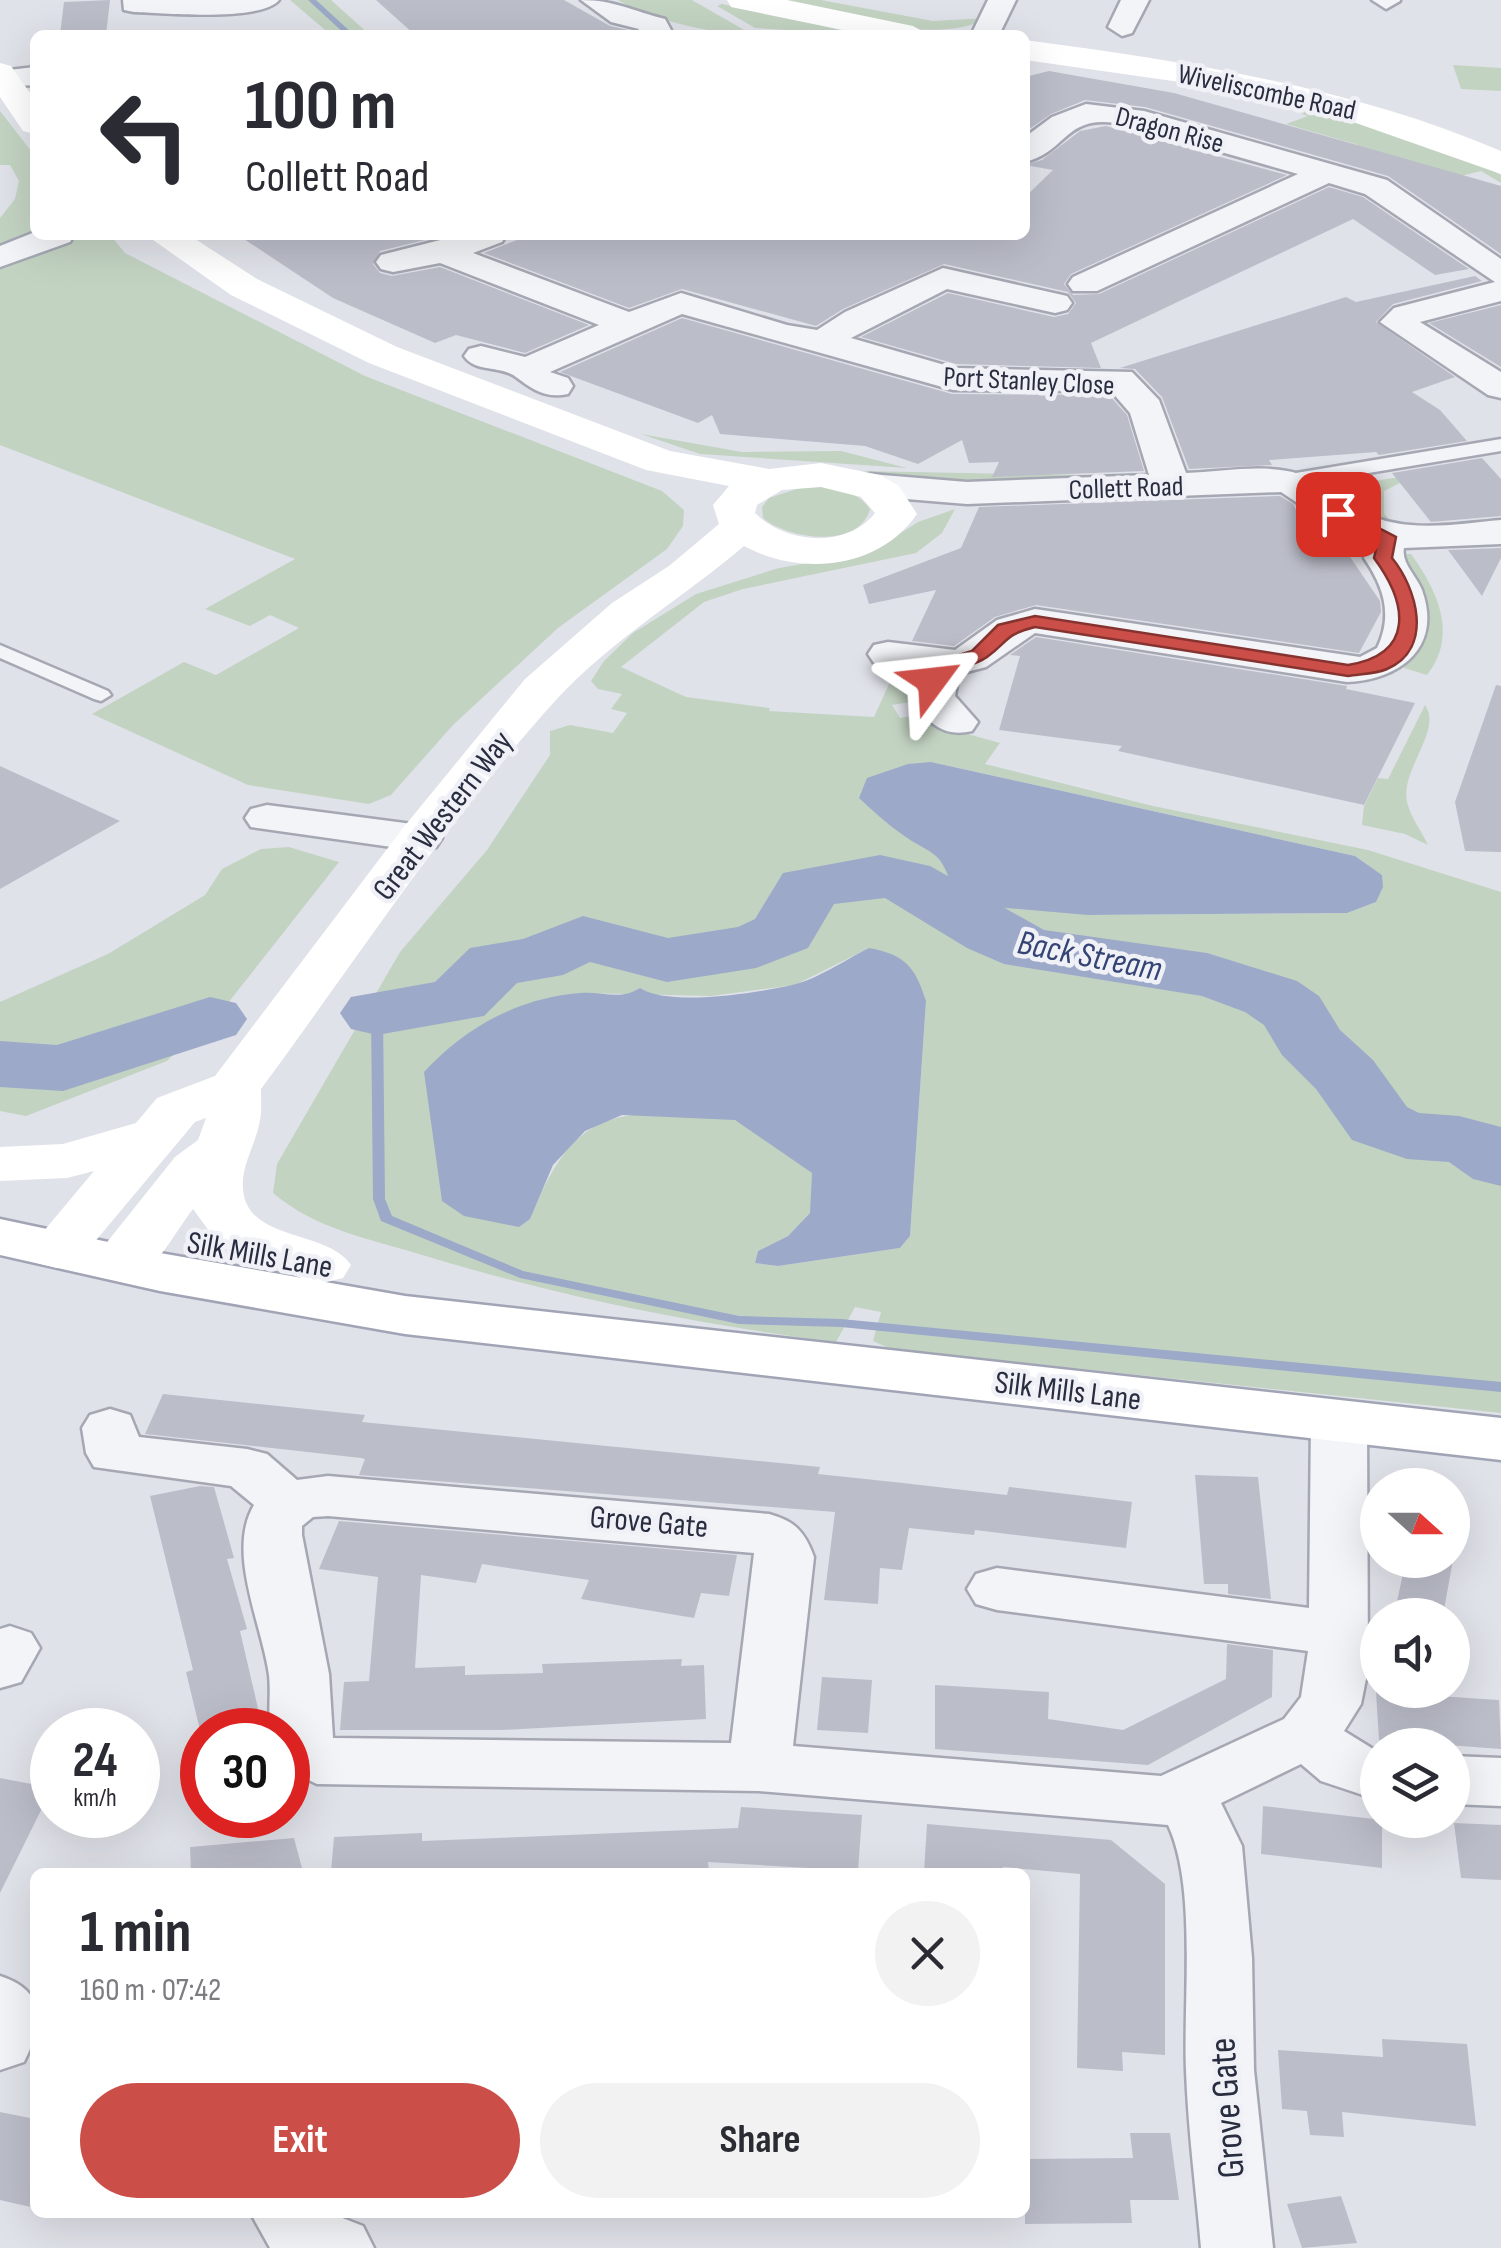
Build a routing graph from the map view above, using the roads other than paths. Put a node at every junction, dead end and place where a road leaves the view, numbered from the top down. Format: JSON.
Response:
{"nodes":[{"id":1,"x":265,"y":0,"type":"edge"},
{"id":2,"x":594,"y":0,"type":"edge"},
{"id":3,"x":742,"y":0,"type":"edge"},
{"id":4,"x":1002,"y":0,"type":"edge"},
{"id":5,"x":1135,"y":0,"type":"edge"},
{"id":6,"x":136,"y":2,"type":"edge"},
{"id":7,"x":1122,"y":27,"type":"dead end"},
{"id":8,"x":132,"y":30,"type":"edge"},
{"id":9,"x":657,"y":30,"type":"edge"},
{"id":10,"x":889,"y":30,"type":"edge"},
{"id":11,"x":987,"y":30,"type":"edge"},
{"id":12,"x":1030,"y":51,"type":"edge"},
{"id":13,"x":13,"y":76,"type":"edge"},
{"id":14,"x":30,"y":113,"type":"edge"},
{"id":15,"x":1030,"y":149,"type":"edge"},
{"id":16,"x":1501,"y":164,"type":"edge"},
{"id":17,"x":1326,"y":173,"type":"junction"},
{"id":18,"x":45,"y":240,"type":"edge"},
{"id":19,"x":172,"y":240,"type":"edge"},
{"id":20,"x":477,"y":240,"type":"edge"},
{"id":21,"x":1124,"y":240,"type":"dead end"},
{"id":22,"x":1158,"y":251,"type":"junction"},
{"id":23,"x":443,"y":253,"type":"junction"},
{"id":24,"x":0,"y":257,"type":"edge"},
{"id":25,"x":393,"y":262,"type":"dead end"},
{"id":26,"x":908,"y":264,"type":"dead end"},
{"id":27,"x":1501,"y":274,"type":"edge"},
{"id":28,"x":944,"y":278,"type":"junction"},
{"id":29,"x":1085,"y":284,"type":"dead end"},
{"id":30,"x":1501,"y":292,"type":"edge"},
{"id":31,"x":1055,"y":303,"type":"dead end"},
{"id":32,"x":629,"y":324,"type":"junction"},
{"id":33,"x":823,"y":342,"type":"junction"},
{"id":34,"x":481,"y":356,"type":"dead end"},
{"id":35,"x":1501,"y":388,"type":"edge"},
{"id":36,"x":1501,"y":445,"type":"edge"},
{"id":37,"x":660,"y":461,"type":"junction"},
{"id":38,"x":769,"y":481,"type":"junction"},
{"id":39,"x":1284,"y":481,"type":"junction"},
{"id":40,"x":1173,"y":486,"type":"junction"},
{"id":41,"x":883,"y":499,"type":"junction"},
{"id":42,"x":737,"y":516,"type":"junction"},
{"id":43,"x":1501,"y":532,"type":"edge"},
{"id":44,"x":1387,"y":537,"type":"junction"},
{"id":45,"x":808,"y":549,"type":"junction"},
{"id":46,"x":684,"y":575,"type":"junction"},
{"id":47,"x":0,"y":652,"type":"edge"},
{"id":48,"x":888,"y":654,"type":"dead end"},
{"id":49,"x":945,"y":665,"type":"junction"},
{"id":50,"x":100,"y":694,"type":"dead end"},
{"id":51,"x":957,"y":722,"type":"dead end"},
{"id":52,"x":267,"y":818,"type":"dead end"},
{"id":53,"x":420,"y":838,"type":"junction"},
{"id":54,"x":234,"y":1088,"type":"junction"},
{"id":55,"x":153,"y":1135,"type":"junction"},
{"id":56,"x":220,"y":1151,"type":"junction"},
{"id":57,"x":0,"y":1164,"type":"edge"},
{"id":58,"x":0,"y":1201,"type":"edge"},
{"id":59,"x":69,"y":1235,"type":"junction"},
{"id":60,"x":0,"y":1236,"type":"edge"},
{"id":61,"x":132,"y":1248,"type":"junction"},
{"id":62,"x":322,"y":1265,"type":"junction"},
{"id":63,"x":634,"y":1342,"type":"junction"},
{"id":64,"x":1340,"y":1421,"type":"junction"},
{"id":65,"x":110,"y":1428,"type":"dead end"},
{"id":66,"x":1501,"y":1439,"type":"edge"},
{"id":67,"x":289,"y":1504,"type":"junction"},
{"id":68,"x":998,"y":1589,"type":"dead end"},
{"id":69,"x":1338,"y":1633,"type":"junction"},
{"id":70,"x":1306,"y":1735,"type":"junction"},
{"id":71,"x":759,"y":1767,"type":"junction"},
{"id":72,"x":1360,"y":1770,"type":"edge"},
{"id":73,"x":1470,"y":1781,"type":"edge"},
{"id":74,"x":1501,"y":1782,"type":"edge"},
{"id":75,"x":1184,"y":1794,"type":"junction"},
{"id":76,"x":0,"y":2003,"type":"edge"},
{"id":77,"x":0,"y":2042,"type":"edge"},
{"id":78,"x":290,"y":2218,"type":"edge"},
{"id":79,"x":338,"y":2248,"type":"edge"},
{"id":80,"x":1237,"y":2248,"type":"edge"}],
"edges":[{"from":1,"to":6,"type":"street"},
{"from":2,"to":9,"type":"street"},
{"from":3,"to":10,"type":"street"},
{"from":4,"to":11,"type":"street"},
{"from":5,"to":7,"type":"street"},
{"from":6,"to":8,"type":"street"},
{"from":12,"to":16,"type":"street","name":"Wiveliscombe Road"},
{"from":13,"to":14,"type":"street"},
{"from":15,"to":17,"type":"street","name":"Dragon Rise"},
{"from":17,"to":22,"type":"street"},
{"from":17,"to":27,"type":"street","name":"Dragon Rise"},
{"from":18,"to":24,"type":"street"},
{"from":19,"to":37,"type":"street"},
{"from":20,"to":23,"type":"street"},
{"from":21,"to":22,"type":"street"},
{"from":22,"to":29,"type":"street"},
{"from":23,"to":25,"type":"street"},
{"from":23,"to":32,"type":"street"},
{"from":26,"to":28,"type":"street"},
{"from":28,"to":31,"type":"street"},
{"from":28,"to":33,"type":"street"},
{"from":30,"to":35,"type":"street"},
{"from":32,"to":33,"type":"street","name":"Port Stanley Close"},
{"from":32,"to":34,"type":"street","name":"Port Stanley Close"},
{"from":33,"to":40,"type":"street","name":"Port Stanley Close"},
{"from":36,"to":39,"type":"lane","name":"Collett Road"},
{"from":37,"to":38,"type":"street"},
{"from":37,"to":42,"type":"street"},
{"from":38,"to":41,"type":"street"},
{"from":38,"to":42,"type":"street","name":"Great Western Way"},
{"from":39,"to":40,"type":"street","name":"Collett Road"},
{"from":39,"to":44,"type":"street"},
{"from":40,"to":41,"type":"street","name":"Collett Road"},
{"from":41,"to":45,"type":"street"},
{"from":42,"to":45,"type":"street"},
{"from":42,"to":46,"type":"street","name":"Great Western Way"},
{"from":43,"to":44,"type":"street"},
{"from":44,"to":49,"type":"street"},
{"from":45,"to":46,"type":"street","name":"Great Western Way"},
{"from":46,"to":53,"type":"street","name":"Great Western Way"},
{"from":47,"to":50,"type":"lane"},
{"from":48,"to":49,"type":"street"},
{"from":49,"to":51,"type":"street"},
{"from":52,"to":53,"type":"street"},
{"from":53,"to":54,"type":"street","name":"Great Western Way"},
{"from":54,"to":55,"type":"street"},
{"from":54,"to":56,"type":"street","name":"Great Western Way"},
{"from":55,"to":57,"type":"street"},
{"from":55,"to":59,"type":"street"},
{"from":56,"to":61,"type":"street"},
{"from":56,"to":62,"type":"street","name":"Great Western Way"},
{"from":58,"to":59,"type":"street","name":"Silk Mills Lane"},
{"from":59,"to":60,"type":"street","name":"Silk Mills Lane"},
{"from":59,"to":61,"type":"street","name":"Silk Mills Lane"},
{"from":61,"to":62,"type":"street","name":"Silk Mills Lane"},
{"from":61,"to":63,"type":"street","name":"Silk Mills Lane"},
{"from":62,"to":63,"type":"street","name":"Silk Mills Lane"},
{"from":63,"to":64,"type":"street","name":"Silk Mills Lane"},
{"from":64,"to":66,"type":"street","name":"Silk Mills Lane"},
{"from":64,"to":69,"type":"street"},
{"from":65,"to":67,"type":"street"},
{"from":67,"to":71,"type":"street"},
{"from":67,"to":71,"type":"street","name":"Grove Gate"},
{"from":68,"to":69,"type":"street"},
{"from":69,"to":70,"type":"street"},
{"from":70,"to":72,"type":"street"},
{"from":70,"to":75,"type":"street"},
{"from":71,"to":75,"type":"street"},
{"from":73,"to":74,"type":"street"},
{"from":75,"to":80,"type":"street","name":"Grove Gate"},
{"from":76,"to":77,"type":"street"},
{"from":78,"to":79,"type":"street"}]}
